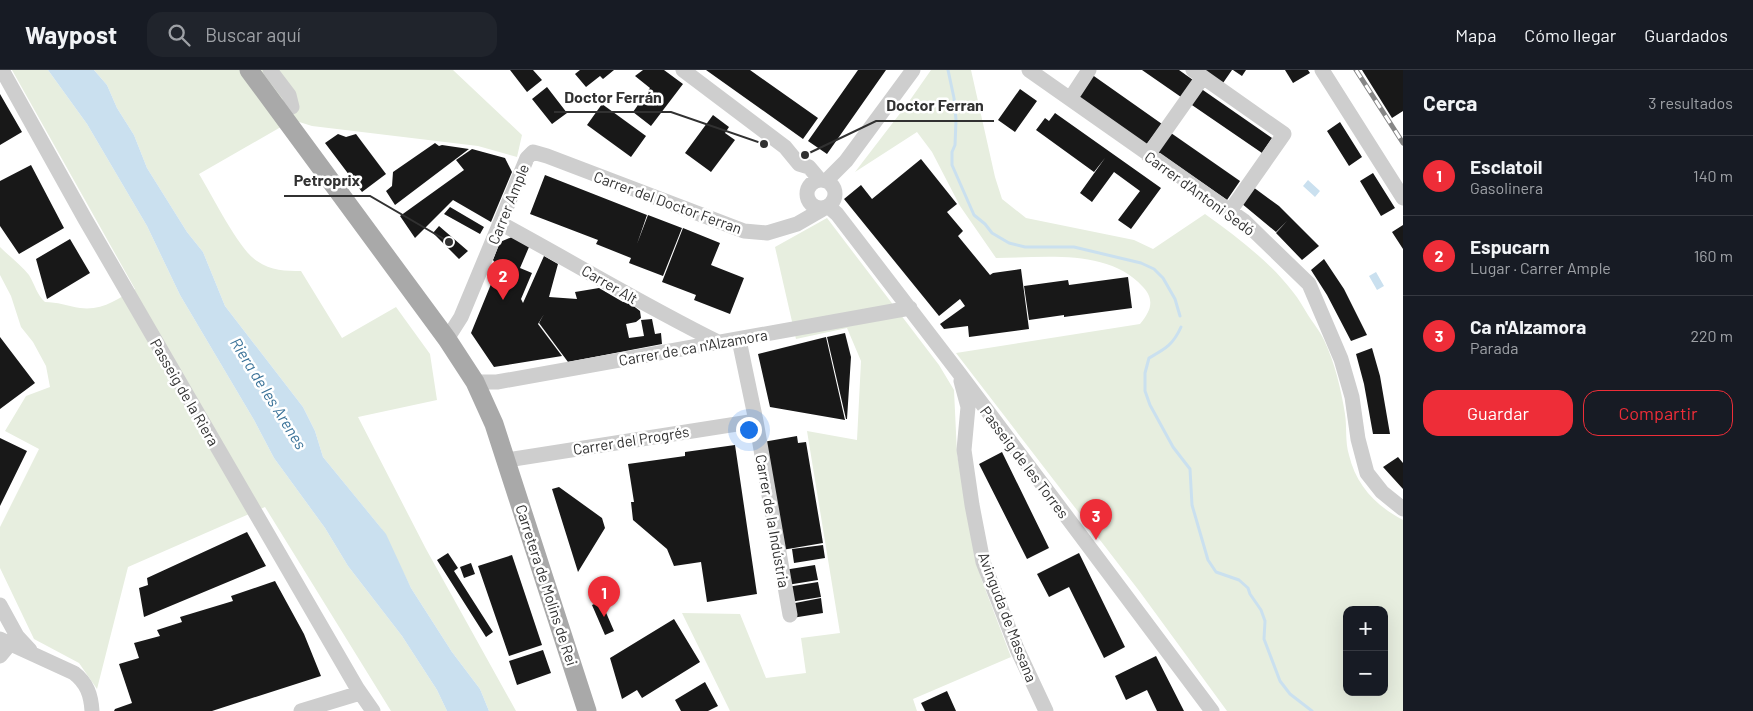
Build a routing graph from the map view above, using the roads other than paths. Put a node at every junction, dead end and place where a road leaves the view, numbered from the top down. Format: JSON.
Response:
{"nodes":[{"id":1,"x":2,"y":70,"type":"edge"},
{"id":2,"x":249,"y":70,"type":"edge"},
{"id":3,"x":270,"y":70,"type":"edge"},
{"id":4,"x":683,"y":70,"type":"edge"},
{"id":5,"x":913,"y":70,"type":"edge"},
{"id":6,"x":1029,"y":70,"type":"edge"},
{"id":7,"x":1090,"y":70,"type":"edge"},
{"id":8,"x":1322,"y":70,"type":"edge"},
{"id":9,"x":1199,"y":74,"type":"edge"},
{"id":10,"x":1070,"y":99,"type":"junction"},
{"id":11,"x":291,"y":116,"type":"junction"},
{"id":12,"x":533,"y":152,"type":"joint"},
{"id":13,"x":1148,"y":155,"type":"junction"},
{"id":14,"x":824,"y":196,"type":"junction"},
{"id":15,"x":1403,"y":198,"type":"edge"},
{"id":16,"x":1230,"y":211,"type":"junction"},
{"id":17,"x":500,"y":223,"type":"junction"},
{"id":18,"x":910,"y":308,"type":"junction"},
{"id":19,"x":447,"y":339,"type":"junction"},
{"id":20,"x":739,"y":340,"type":"junction"},
{"id":21,"x":720,"y":343,"type":"junction"},
{"id":22,"x":959,"y":373,"type":"junction"},
{"id":23,"x":475,"y":382,"type":"junction"},
{"id":24,"x":756,"y":421,"type":"junction"},
{"id":25,"x":507,"y":460,"type":"junction"},
{"id":26,"x":1403,"y":509,"type":"edge"},
{"id":27,"x":0,"y":605,"type":"edge"},
{"id":28,"x":790,"y":615,"type":"dead end"},
{"id":29,"x":5,"y":641,"type":"edge"},
{"id":30,"x":0,"y":656,"type":"edge"},
{"id":31,"x":36,"y":656,"type":"junction"},
{"id":32,"x":360,"y":692,"type":"junction"},
{"id":33,"x":92,"y":711,"type":"edge"},
{"id":34,"x":301,"y":711,"type":"edge"},
{"id":35,"x":372,"y":711,"type":"edge"},
{"id":36,"x":587,"y":711,"type":"edge"},
{"id":37,"x":1046,"y":711,"type":"edge"},
{"id":38,"x":1212,"y":711,"type":"edge"}],
"edges":[{"from":1,"to":32,"type":"street","name":"Passeig de la Riera"},
{"from":2,"to":11,"type":"main road"},
{"from":3,"to":11,"type":"street"},
{"from":4,"to":14,"type":"street","name":"Passeig de les Torres"},
{"from":5,"to":14,"type":"street","name":"Carrer del Doctor Ferran"},
{"from":6,"to":10,"type":"street","name":"Carrer d'Antoni Sedó"},
{"from":7,"to":10,"type":"street"},
{"from":8,"to":15,"type":"street"},
{"from":9,"to":13,"type":"street"},
{"from":9,"to":16,"type":"street"},
{"from":10,"to":13,"type":"street","name":"Carrer d'Antoni Sedó"},
{"from":11,"to":19,"type":"main road","name":"Carretera de Molins de Rei"},
{"from":12,"to":14,"type":"street","name":"Carrer del Doctor Ferran"},
{"from":12,"to":17,"type":"street","name":"Carrer Ample"},
{"from":13,"to":16,"type":"street","name":"Carrer d'Antoni Sedó"},
{"from":14,"to":18,"type":"street","name":"Passeig de les Torres"},
{"from":16,"to":26,"type":"street","name":"Carrer d'Antoni Sedó"},
{"from":17,"to":19,"type":"street","name":"Carrer Ample"},
{"from":17,"to":21,"type":"street","name":"Carrer Alt"},
{"from":18,"to":20,"type":"street","name":"Carrer de ca n'Alzamora"},
{"from":18,"to":22,"type":"street","name":"Passeig de les Torres"},
{"from":19,"to":23,"type":"main road","name":"Carretera de Molins de Rei"},
{"from":20,"to":21,"type":"street","name":"Carrer de ca n'Alzamora"},
{"from":20,"to":24,"type":"street","name":"Carrer de la Indústria"},
{"from":21,"to":23,"type":"street","name":"Carrer de ca n'Alzamora"},
{"from":22,"to":37,"type":"street","name":"Avinguda de Massana"},
{"from":22,"to":38,"type":"street","name":"Passeig de les Torres"},
{"from":23,"to":25,"type":"main road","name":"Carretera de Molins de Rei"},
{"from":24,"to":25,"type":"street","name":"Carrer del Progrés"},
{"from":24,"to":28,"type":"street","name":"Carrer de la Indústria"},
{"from":25,"to":36,"type":"main road","name":"Carretera de Molins de Rei"},
{"from":27,"to":31,"type":"street"},
{"from":29,"to":30,"type":"street"},
{"from":29,"to":31,"type":"street"},
{"from":31,"to":33,"type":"street"},
{"from":32,"to":34,"type":"street"},
{"from":32,"to":35,"type":"street","name":"Passeig de la Riera"}]}
